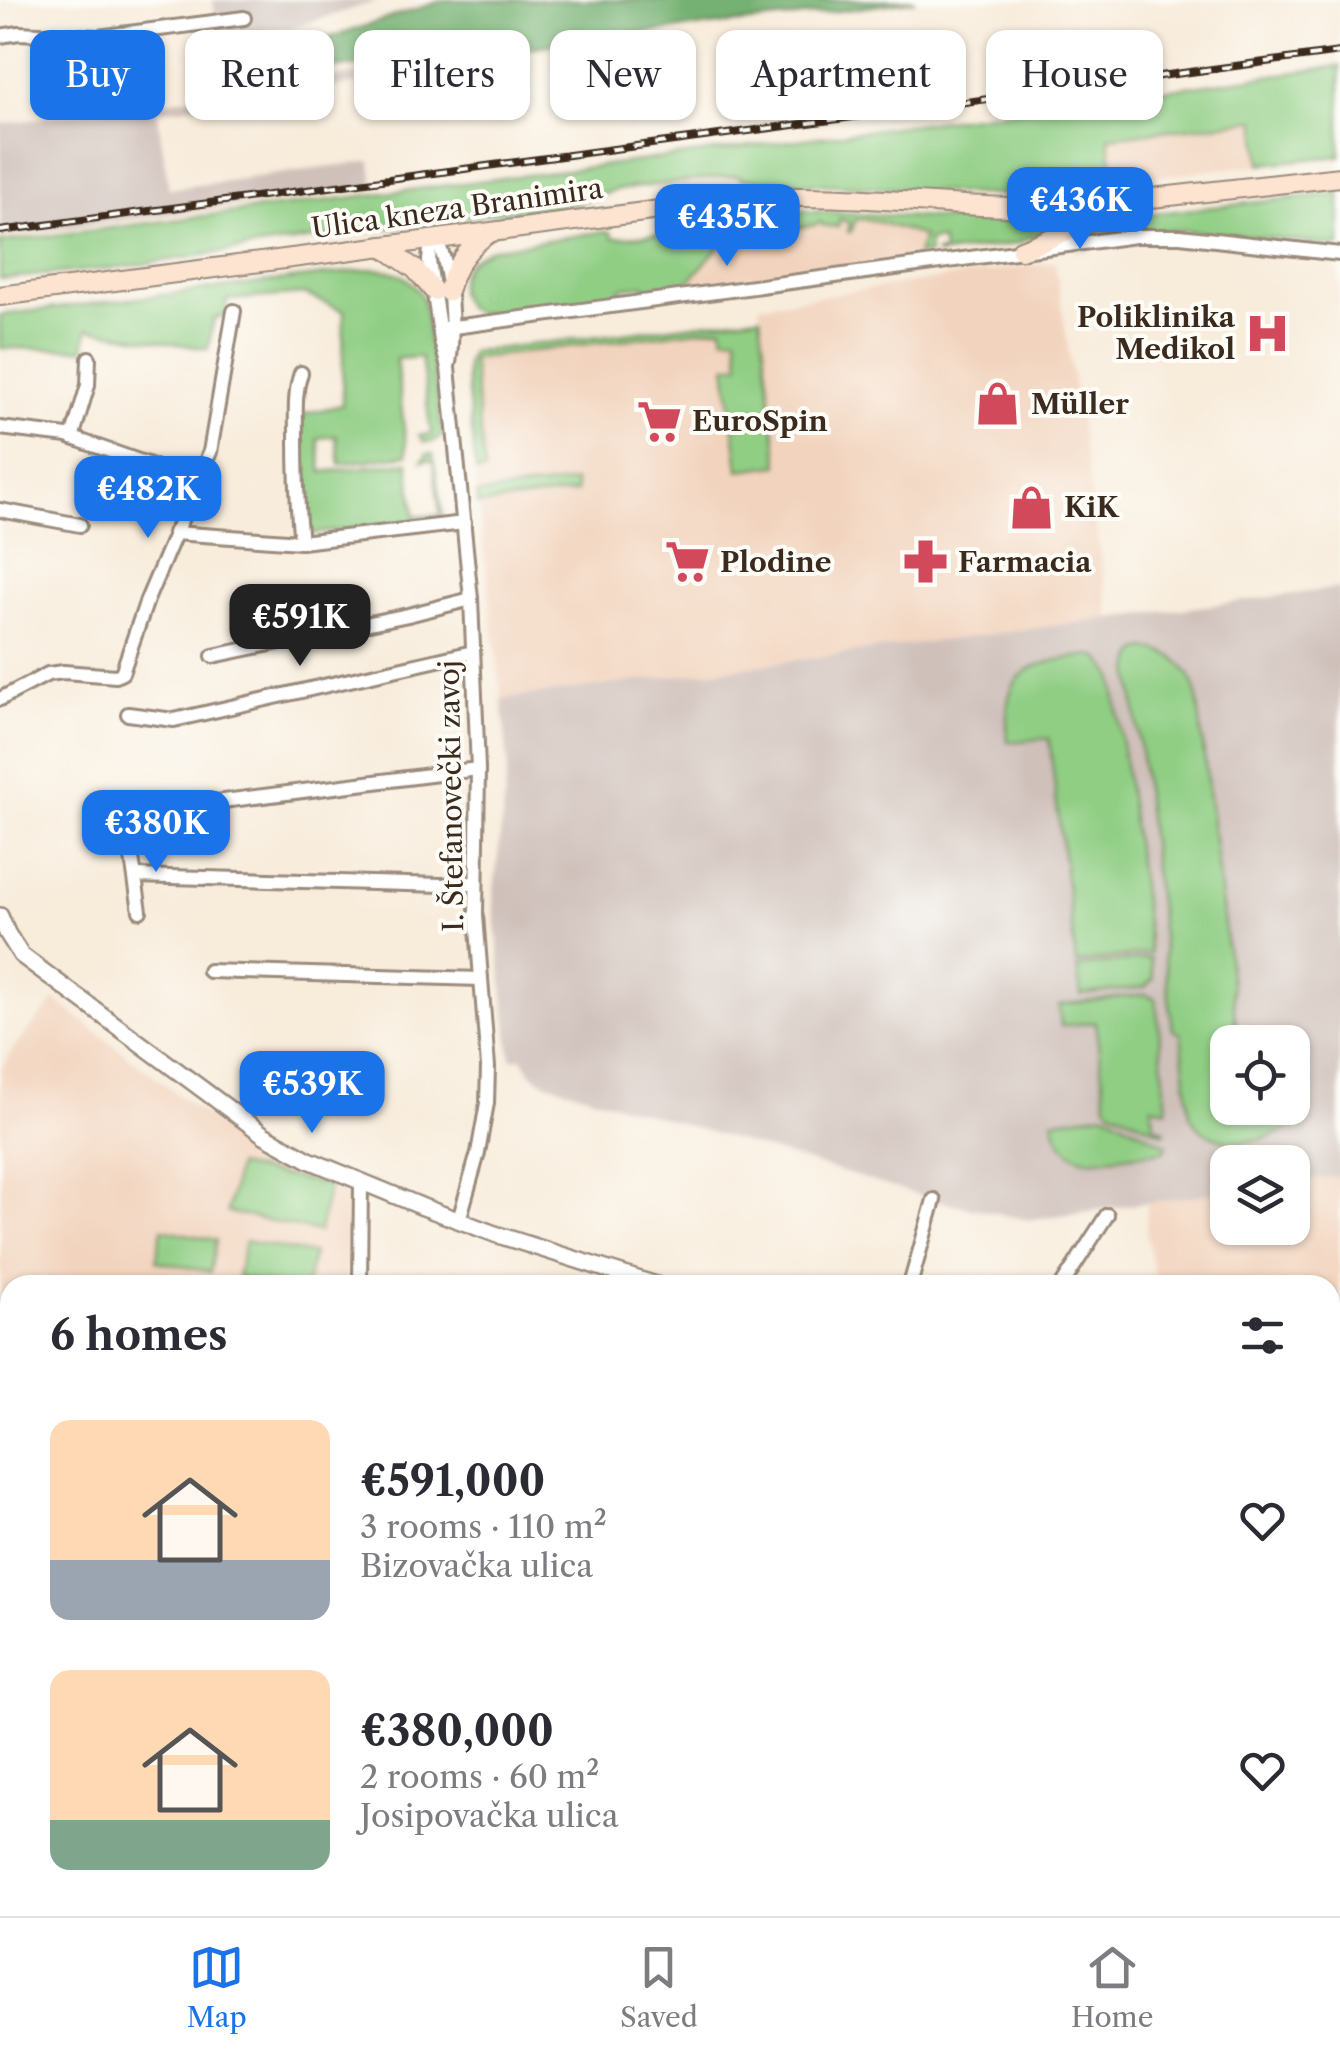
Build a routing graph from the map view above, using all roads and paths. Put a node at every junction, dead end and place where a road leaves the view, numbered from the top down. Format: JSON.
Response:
{"nodes":[{"id":1,"x":244,"y":18,"type":"dead end"},
{"id":2,"x":0,"y":36,"type":"edge"},
{"id":3,"x":1340,"y":177,"type":"edge"},
{"id":4,"x":1113,"y":203,"type":"junction"},
{"id":5,"x":493,"y":231,"type":"junction"},
{"id":6,"x":435,"y":239,"type":"junction"},
{"id":7,"x":382,"y":246,"type":"junction"},
{"id":8,"x":1021,"y":250,"type":"junction"},
{"id":9,"x":1340,"y":254,"type":"edge"},
{"id":10,"x":444,"y":294,"type":"junction"},
{"id":11,"x":0,"y":296,"type":"edge"},
{"id":12,"x":234,"y":311,"type":"dead end"},
{"id":13,"x":489,"y":322,"type":"junction"},
{"id":14,"x":446,"y":328,"type":"junction"},
{"id":15,"x":89,"y":358,"type":"dead end"},
{"id":16,"x":449,"y":362,"type":"junction"},
{"id":17,"x":301,"y":373,"type":"dead end"},
{"id":18,"x":0,"y":428,"type":"edge"},
{"id":19,"x":72,"y":438,"type":"junction"},
{"id":20,"x":153,"y":466,"type":"dead end"},
{"id":21,"x":0,"y":510,"type":"edge"},
{"id":22,"x":464,"y":522,"type":"junction"},
{"id":23,"x":80,"y":524,"type":"dead end"},
{"id":24,"x":174,"y":532,"type":"junction"},
{"id":25,"x":301,"y":542,"type":"junction"},
{"id":26,"x":471,"y":599,"type":"junction"},
{"id":27,"x":473,"y":652,"type":"junction"},
{"id":28,"x":213,"y":656,"type":"dead end"},
{"id":29,"x":0,"y":699,"type":"edge"},
{"id":30,"x":128,"y":714,"type":"dead end"},
{"id":31,"x":478,"y":769,"type":"junction"},
{"id":32,"x":160,"y":809,"type":"dead end"},
{"id":33,"x":130,"y":845,"type":"dead end"},
{"id":34,"x":135,"y":876,"type":"junction"},
{"id":35,"x":476,"y":883,"type":"junction"},
{"id":36,"x":140,"y":911,"type":"dead end"},
{"id":37,"x":0,"y":916,"type":"edge"},
{"id":38,"x":6,"y":944,"type":"edge"},
{"id":39,"x":209,"y":971,"type":"dead end"},
{"id":40,"x":481,"y":980,"type":"junction"},
{"id":41,"x":361,"y":1182,"type":"junction"},
{"id":42,"x":934,"y":1200,"type":"dead end"},
{"id":43,"x":1107,"y":1214,"type":"dead end"},
{"id":44,"x":459,"y":1220,"type":"junction"},
{"id":45,"x":360,"y":1275,"type":"edge"},
{"id":46,"x":624,"y":1275,"type":"edge"},
{"id":47,"x":913,"y":1275,"type":"edge"},
{"id":48,"x":1068,"y":1275,"type":"edge"}],
"edges":[{"from":1,"to":2,"type":"street"},
{"from":3,"to":4,"type":"main road","name":"Ulica kneza Branimira"},
{"from":4,"to":5,"type":"main road","name":"Ulica kneza Branimira"},
{"from":4,"to":8,"type":"main road"},
{"from":5,"to":6,"type":"main road","name":"Ulica kneza Branimira"},
{"from":5,"to":10,"type":"main road"},
{"from":6,"to":7,"type":"main road","name":"Ulica kneza Branimira"},
{"from":6,"to":10,"type":"street","name":"I. Štefanovečki zavoj"},
{"from":7,"to":10,"type":"main road"},
{"from":7,"to":11,"type":"main road","name":"Ulica kneza Branimira"},
{"from":8,"to":9,"type":"street"},
{"from":8,"to":13,"type":"street"},
{"from":10,"to":13,"type":"street"},
{"from":10,"to":14,"type":"street","name":"I. Štefanovečki zavoj"},
{"from":12,"to":24,"type":"street"},
{"from":13,"to":14,"type":"street"},
{"from":13,"to":16,"type":"street"},
{"from":14,"to":16,"type":"street","name":"I. Štefanovečki zavoj"},
{"from":15,"to":19,"type":"street"},
{"from":16,"to":22,"type":"street","name":"I. Štefanovečki zavoj"},
{"from":17,"to":25,"type":"street"},
{"from":18,"to":19,"type":"street"},
{"from":19,"to":20,"type":"street"},
{"from":21,"to":23,"type":"street"},
{"from":22,"to":25,"type":"street"},
{"from":22,"to":26,"type":"street","name":"I. Štefanovečki zavoj"},
{"from":24,"to":25,"type":"street"},
{"from":24,"to":29,"type":"street"},
{"from":26,"to":27,"type":"street","name":"I. Štefanovečki zavoj"},
{"from":26,"to":28,"type":"street"},
{"from":27,"to":30,"type":"street"},
{"from":27,"to":31,"type":"street","name":"I. Štefanovečki zavoj"},
{"from":31,"to":32,"type":"street"},
{"from":31,"to":35,"type":"street","name":"I. Štefanovečki zavoj"},
{"from":33,"to":34,"type":"street"},
{"from":34,"to":35,"type":"street"},
{"from":34,"to":36,"type":"street"},
{"from":35,"to":40,"type":"street","name":"I. Štefanovečki zavoj"},
{"from":37,"to":38,"type":"street"},
{"from":38,"to":41,"type":"street"},
{"from":39,"to":40,"type":"street"},
{"from":40,"to":44,"type":"street","name":"I. Štefanovečki zavoj"},
{"from":41,"to":44,"type":"street"},
{"from":41,"to":45,"type":"street"},
{"from":42,"to":47,"type":"street"},
{"from":43,"to":48,"type":"street"},
{"from":44,"to":46,"type":"street"}]}
